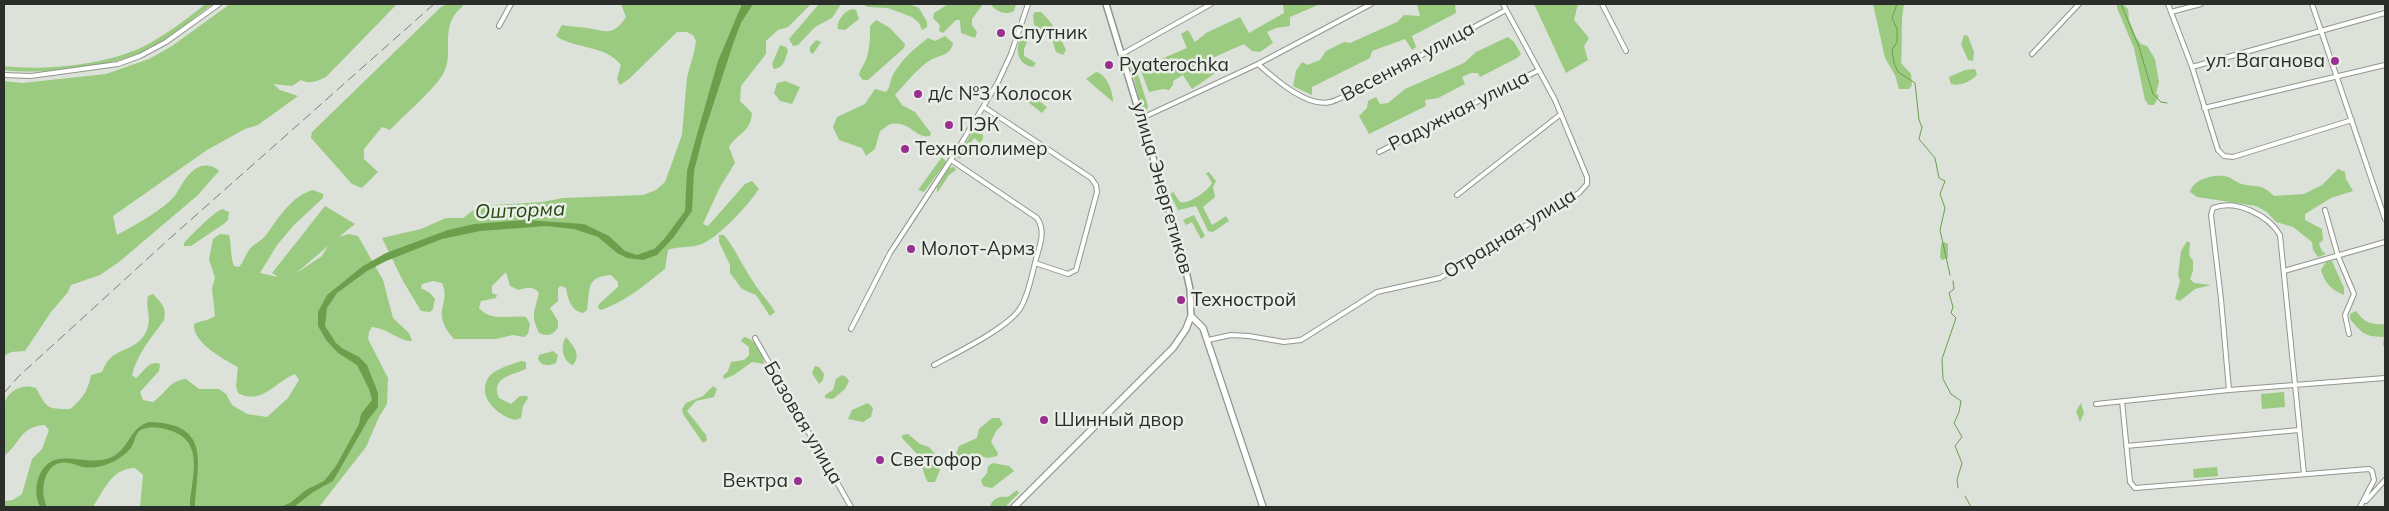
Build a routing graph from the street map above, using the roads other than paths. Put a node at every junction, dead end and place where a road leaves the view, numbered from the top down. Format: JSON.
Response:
{"nodes":[{"id":1,"x":218,"y":4,"type":"edge"},
{"id":2,"x":511,"y":4,"type":"edge"},
{"id":3,"x":1028,"y":4,"type":"edge"},
{"id":4,"x":1106,"y":4,"type":"edge"},
{"id":5,"x":1211,"y":4,"type":"edge"},
{"id":6,"x":1371,"y":4,"type":"edge"},
{"id":7,"x":1503,"y":4,"type":"edge"},
{"id":8,"x":1602,"y":4,"type":"edge"},
{"id":9,"x":2078,"y":4,"type":"edge"},
{"id":10,"x":2168,"y":4,"type":"edge"},
{"id":11,"x":2201,"y":4,"type":"edge"},
{"id":12,"x":2312,"y":4,"type":"edge"},
{"id":13,"x":1506,"y":10,"type":"junction"},
{"id":14,"x":2171,"y":12,"type":"junction"},
{"id":15,"x":2385,"y":13,"type":"edge"},
{"id":16,"x":499,"y":26,"type":"dead end"},
{"id":17,"x":2322,"y":31,"type":"junction"},
{"id":18,"x":1626,"y":51,"type":"dead end"},
{"id":19,"x":1122,"y":54,"type":"junction"},
{"id":20,"x":2032,"y":54,"type":"dead end"},
{"id":21,"x":1258,"y":64,"type":"junction"},
{"id":22,"x":2385,"y":65,"type":"edge"},
{"id":23,"x":2192,"y":67,"type":"junction"},
{"id":24,"x":1539,"y":70,"type":"junction"},
{"id":25,"x":4,"y":75,"type":"edge"},
{"id":26,"x":2337,"y":76,"type":"junction"},
{"id":27,"x":984,"y":107,"type":"junction"},
{"id":28,"x":2204,"y":108,"type":"junction"},
{"id":29,"x":1561,"y":114,"type":"junction"},
{"id":30,"x":1142,"y":118,"type":"junction"},
{"id":31,"x":2352,"y":120,"type":"junction"},
{"id":32,"x":1379,"y":152,"type":"dead end"},
{"id":33,"x":952,"y":160,"type":"junction"},
{"id":34,"x":1457,"y":195,"type":"dead end"},
{"id":35,"x":2325,"y":210,"type":"dead end"},
{"id":36,"x":2385,"y":219,"type":"edge"},
{"id":37,"x":2385,"y":242,"type":"edge"},
{"id":38,"x":2338,"y":256,"type":"junction"},
{"id":39,"x":1035,"y":263,"type":"junction"},
{"id":40,"x":2284,"y":272,"type":"junction"},
{"id":41,"x":1191,"y":316,"type":"junction"},
{"id":42,"x":850,"y":329,"type":"dead end"},
{"id":43,"x":2349,"y":334,"type":"dead end"},
{"id":44,"x":755,"y":338,"type":"dead end"},
{"id":45,"x":1208,"y":340,"type":"junction"},
{"id":46,"x":934,"y":365,"type":"dead end"},
{"id":47,"x":2385,"y":378,"type":"edge"},
{"id":48,"x":2294,"y":385,"type":"junction"},
{"id":49,"x":2229,"y":390,"type":"junction"},
{"id":50,"x":2122,"y":401,"type":"junction"},
{"id":51,"x":2096,"y":404,"type":"dead end"},
{"id":52,"x":2299,"y":430,"type":"junction"},
{"id":53,"x":2126,"y":446,"type":"junction"},
{"id":54,"x":2304,"y":474,"type":"junction"},
{"id":55,"x":2385,"y":480,"type":"edge"},
{"id":56,"x":2364,"y":503,"type":"junction"},
{"id":57,"x":851,"y":507,"type":"edge"},
{"id":58,"x":1014,"y":507,"type":"edge"},
{"id":59,"x":1263,"y":507,"type":"edge"},
{"id":60,"x":2360,"y":507,"type":"edge"}],
"edges":[{"from":1,"to":25,"type":"street"},
{"from":2,"to":16,"type":"street"},
{"from":3,"to":27,"type":"street"},
{"from":4,"to":19,"type":"street","name":"улица Энергетиков"},
{"from":5,"to":19,"type":"street"},
{"from":6,"to":21,"type":"street"},
{"from":7,"to":13,"type":"street"},
{"from":8,"to":18,"type":"street"},
{"from":9,"to":20,"type":"street"},
{"from":10,"to":14,"type":"street"},
{"from":11,"to":14,"type":"street"},
{"from":12,"to":17,"type":"street"},
{"from":13,"to":21,"type":"street","name":"Весенняя улица"},
{"from":13,"to":24,"type":"street"},
{"from":14,"to":23,"type":"street"},
{"from":15,"to":17,"type":"street"},
{"from":17,"to":23,"type":"street"},
{"from":17,"to":26,"type":"street"},
{"from":19,"to":30,"type":"street","name":"улица Энергетиков"},
{"from":21,"to":30,"type":"street"},
{"from":22,"to":26,"type":"street"},
{"from":23,"to":28,"type":"street"},
{"from":24,"to":29,"type":"street"},
{"from":24,"to":32,"type":"street","name":"Радужная улица"},
{"from":26,"to":28,"type":"street"},
{"from":26,"to":31,"type":"street"},
{"from":27,"to":33,"type":"street"},
{"from":27,"to":39,"type":"street"},
{"from":28,"to":31,"type":"street"},
{"from":29,"to":34,"type":"street"},
{"from":29,"to":45,"type":"street","name":"Отрадная улица"},
{"from":30,"to":41,"type":"street","name":"улица Энергетиков"},
{"from":31,"to":36,"type":"street"},
{"from":33,"to":39,"type":"street"},
{"from":33,"to":42,"type":"street"},
{"from":35,"to":38,"type":"street"},
{"from":37,"to":38,"type":"street"},
{"from":38,"to":40,"type":"street"},
{"from":38,"to":43,"type":"street"},
{"from":39,"to":46,"type":"street"},
{"from":40,"to":48,"type":"street"},
{"from":40,"to":49,"type":"street"},
{"from":41,"to":45,"type":"main road"},
{"from":41,"to":58,"type":"main road"},
{"from":44,"to":57,"type":"street","name":"Базовая улица"},
{"from":45,"to":59,"type":"main road"},
{"from":47,"to":48,"type":"street"},
{"from":48,"to":49,"type":"street"},
{"from":48,"to":52,"type":"street"},
{"from":49,"to":50,"type":"street"},
{"from":50,"to":51,"type":"street"},
{"from":50,"to":53,"type":"street"},
{"from":52,"to":53,"type":"street"},
{"from":52,"to":54,"type":"street"},
{"from":53,"to":54,"type":"street"},
{"from":54,"to":56,"type":"street"},
{"from":55,"to":56,"type":"street"},
{"from":56,"to":60,"type":"street"}]}
